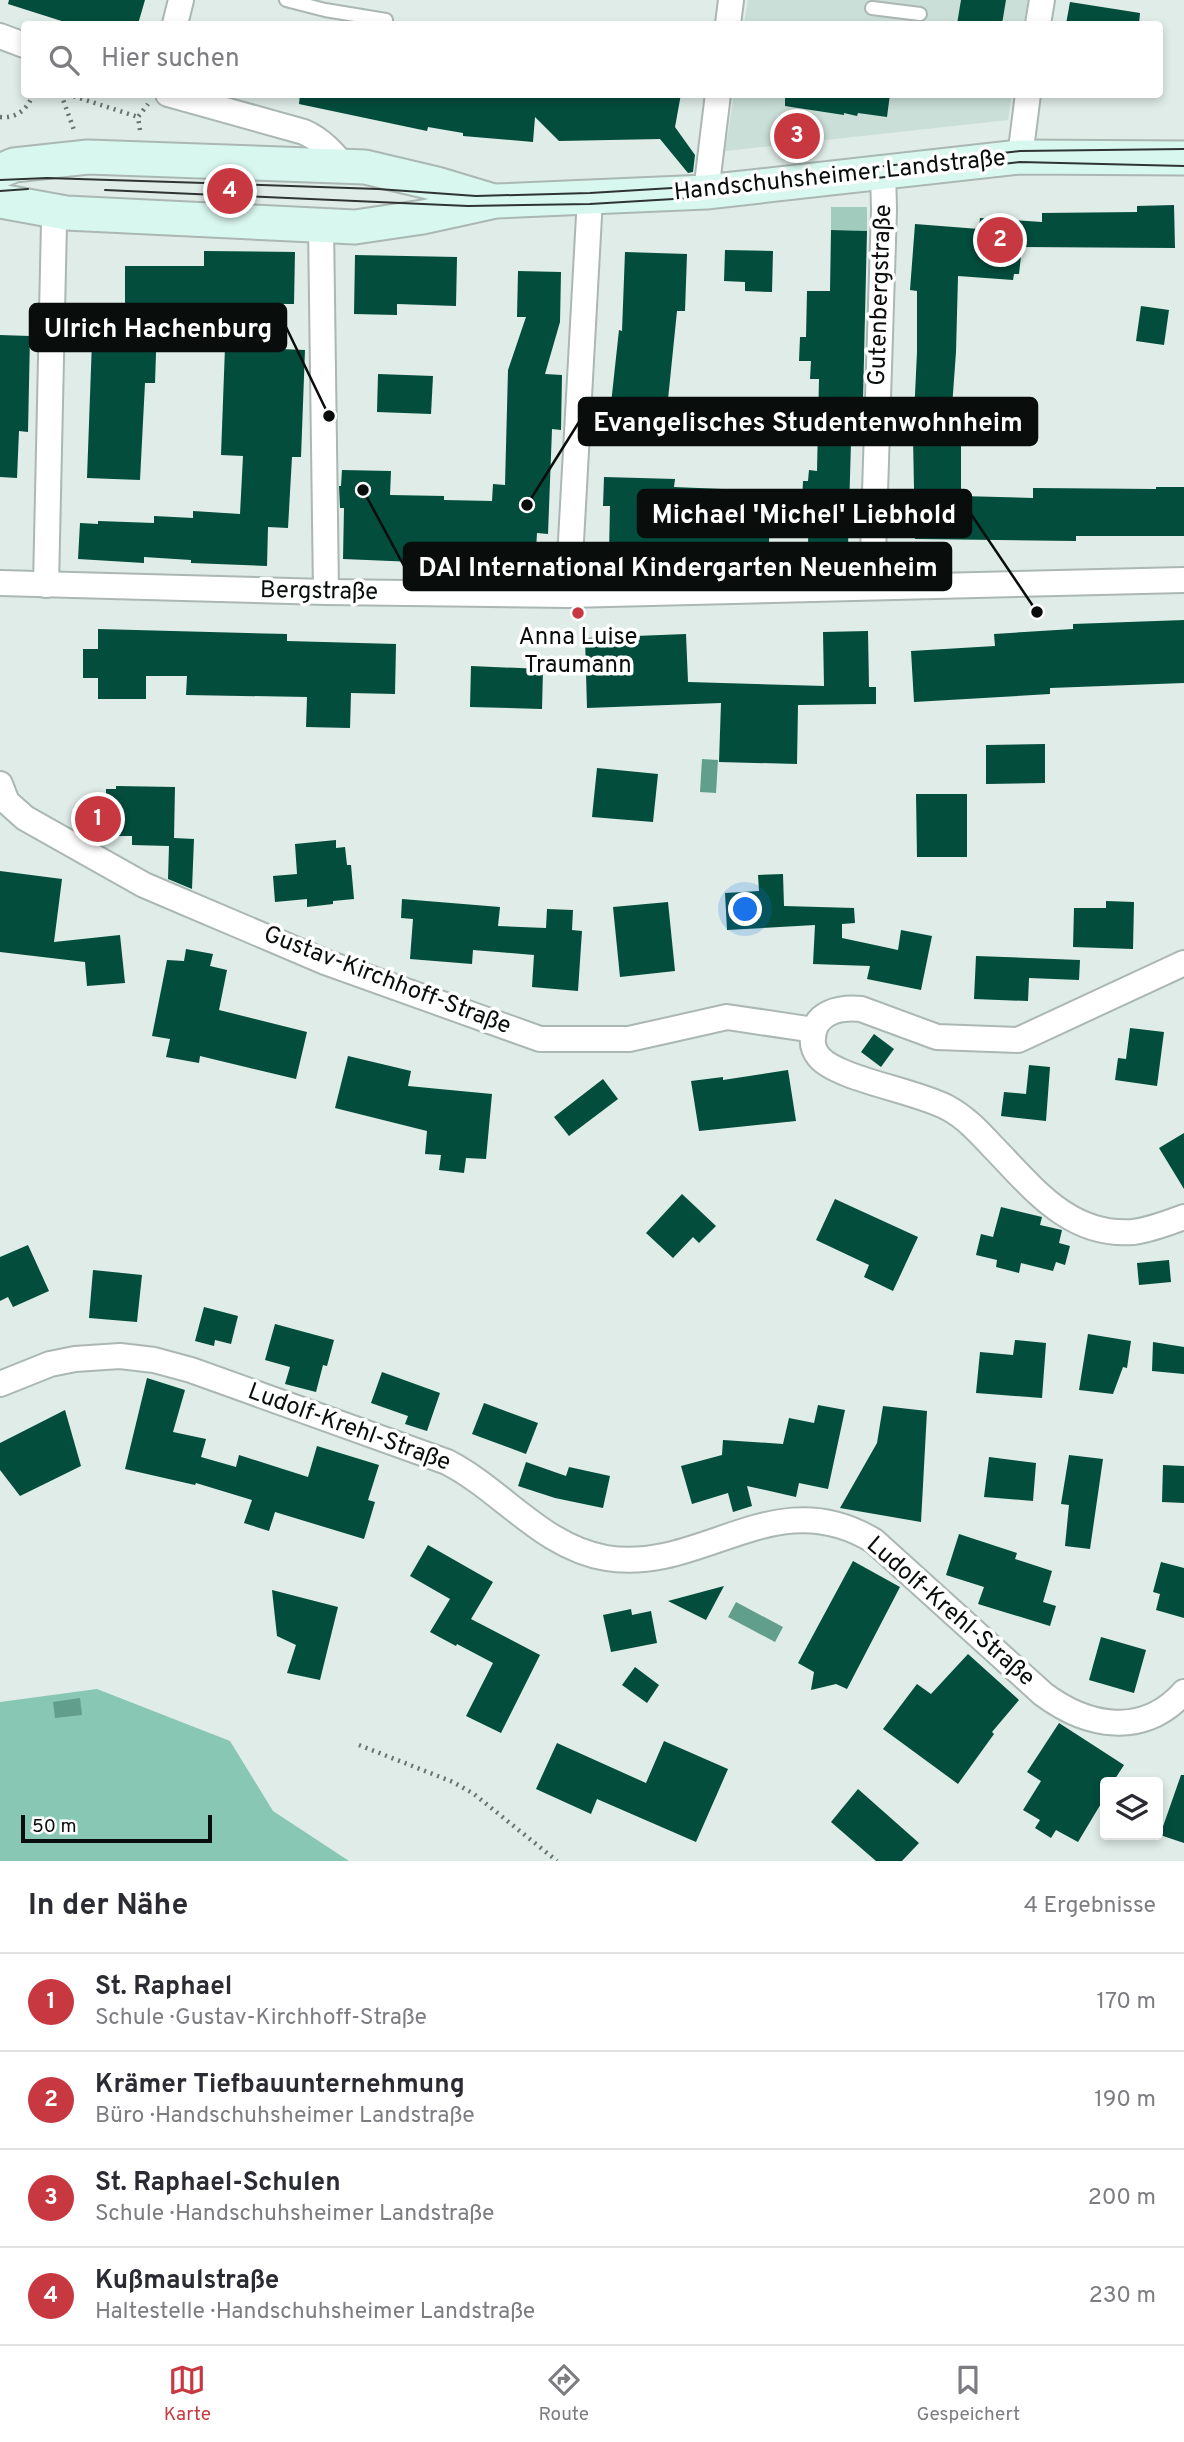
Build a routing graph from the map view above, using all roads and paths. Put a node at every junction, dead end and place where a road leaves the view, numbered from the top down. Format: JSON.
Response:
{"nodes":[{"id":1,"x":181,"y":0,"type":"edge"},
{"id":2,"x":286,"y":0,"type":"edge"},
{"id":3,"x":731,"y":0,"type":"edge"},
{"id":4,"x":1042,"y":0,"type":"edge"},
{"id":5,"x":872,"y":8,"type":"dead end"},
{"id":6,"x":920,"y":14,"type":"dead end"},
{"id":7,"x":386,"y":20,"type":"dead end"},
{"id":8,"x":175,"y":21,"type":"edge"},
{"id":9,"x":728,"y":21,"type":"edge"},
{"id":10,"x":1038,"y":21,"type":"edge"},
{"id":11,"x":0,"y":36,"type":"edge"},
{"id":12,"x":21,"y":44,"type":"edge"},
{"id":13,"x":32,"y":98,"type":"edge"},
{"id":14,"x":62,"y":98,"type":"edge"},
{"id":15,"x":79,"y":98,"type":"edge"},
{"id":16,"x":151,"y":98,"type":"edge"},
{"id":17,"x":182,"y":98,"type":"edge"},
{"id":18,"x":718,"y":98,"type":"edge"},
{"id":19,"x":1027,"y":98,"type":"edge"},
{"id":20,"x":0,"y":117,"type":"edge"},
{"id":21,"x":138,"y":117,"type":"junction"},
{"id":22,"x":75,"y":134,"type":"dead end"},
{"id":23,"x":141,"y":137,"type":"dead end"},
{"id":24,"x":1020,"y":157,"type":"junction"},
{"id":25,"x":1184,"y":158,"type":"edge"},
{"id":26,"x":345,"y":167,"type":"junction"},
{"id":27,"x":0,"y":171,"type":"edge"},
{"id":28,"x":883,"y":171,"type":"junction"},
{"id":29,"x":706,"y":192,"type":"junction"},
{"id":30,"x":590,"y":198,"type":"junction"},
{"id":31,"x":0,"y":201,"type":"edge"},
{"id":32,"x":496,"y":201,"type":"junction"},
{"id":33,"x":52,"y":211,"type":"junction"},
{"id":34,"x":321,"y":225,"type":"junction"},
{"id":35,"x":1184,"y":580,"type":"edge"},
{"id":36,"x":0,"y":583,"type":"edge"},
{"id":37,"x":46,"y":584,"type":"junction"},
{"id":38,"x":872,"y":586,"type":"junction"},
{"id":39,"x":326,"y":592,"type":"junction"},
{"id":40,"x":568,"y":595,"type":"junction"},
{"id":41,"x":0,"y":784,"type":"edge"},
{"id":42,"x":1184,"y":963,"type":"edge"},
{"id":43,"x":814,"y":1030,"type":"junction"},
{"id":44,"x":1184,"y":1217,"type":"edge"},
{"id":45,"x":0,"y":1384,"type":"edge"},
{"id":46,"x":1184,"y":1692,"type":"edge"},
{"id":47,"x":359,"y":1745,"type":"dead end"},
{"id":48,"x":557,"y":1861,"type":"edge"}],
"edges":[{"from":1,"to":8,"type":"street"},
{"from":2,"to":7,"type":"lane"},
{"from":3,"to":9,"type":"street"},
{"from":4,"to":10,"type":"street"},
{"from":5,"to":6,"type":"lane"},
{"from":11,"to":12,"type":"street"},
{"from":13,"to":20,"type":"path"},
{"from":14,"to":22,"type":"path"},
{"from":15,"to":21,"type":"path"},
{"from":16,"to":21,"type":"path"},
{"from":17,"to":26,"type":"street"},
{"from":18,"to":29,"type":"street"},
{"from":19,"to":24,"type":"street"},
{"from":21,"to":23,"type":"path"},
{"from":24,"to":25,"type":"main road","name":"Handschuhsheimer Landstraße"},
{"from":24,"to":28,"type":"main road","name":"Handschuhsheimer Landstraße"},
{"from":26,"to":27,"type":"main road","name":"Handschuhsheimer Landstraße"},
{"from":26,"to":32,"type":"main road","name":"Handschuhsheimer Landstraße"},
{"from":28,"to":29,"type":"main road","name":"Handschuhsheimer Landstraße"},
{"from":28,"to":38,"type":"street","name":"Gutenbergstraße"},
{"from":29,"to":30,"type":"main road","name":"Handschuhsheimer Landstraße"},
{"from":30,"to":32,"type":"main road","name":"Handschuhsheimer Landstraße"},
{"from":30,"to":40,"type":"street"},
{"from":31,"to":33,"type":"main road","name":"Handschuhsheimer Landstraße"},
{"from":32,"to":34,"type":"main road","name":"Handschuhsheimer Landstraße"},
{"from":33,"to":34,"type":"main road","name":"Handschuhsheimer Landstraße"},
{"from":33,"to":37,"type":"street"},
{"from":34,"to":39,"type":"street"},
{"from":35,"to":38,"type":"street","name":"Bergstraße"},
{"from":36,"to":37,"type":"street","name":"Bergstraße"},
{"from":37,"to":39,"type":"street","name":"Bergstraße"},
{"from":38,"to":40,"type":"street","name":"Bergstraße"},
{"from":39,"to":40,"type":"street","name":"Bergstraße"},
{"from":41,"to":43,"type":"street","name":"Gustav-Kirchhoff-Straße"},
{"from":42,"to":43,"type":"street"},
{"from":43,"to":44,"type":"street"},
{"from":45,"to":46,"type":"street","name":"Ludolf-Krehl-Straße"},
{"from":47,"to":48,"type":"path"}]}
